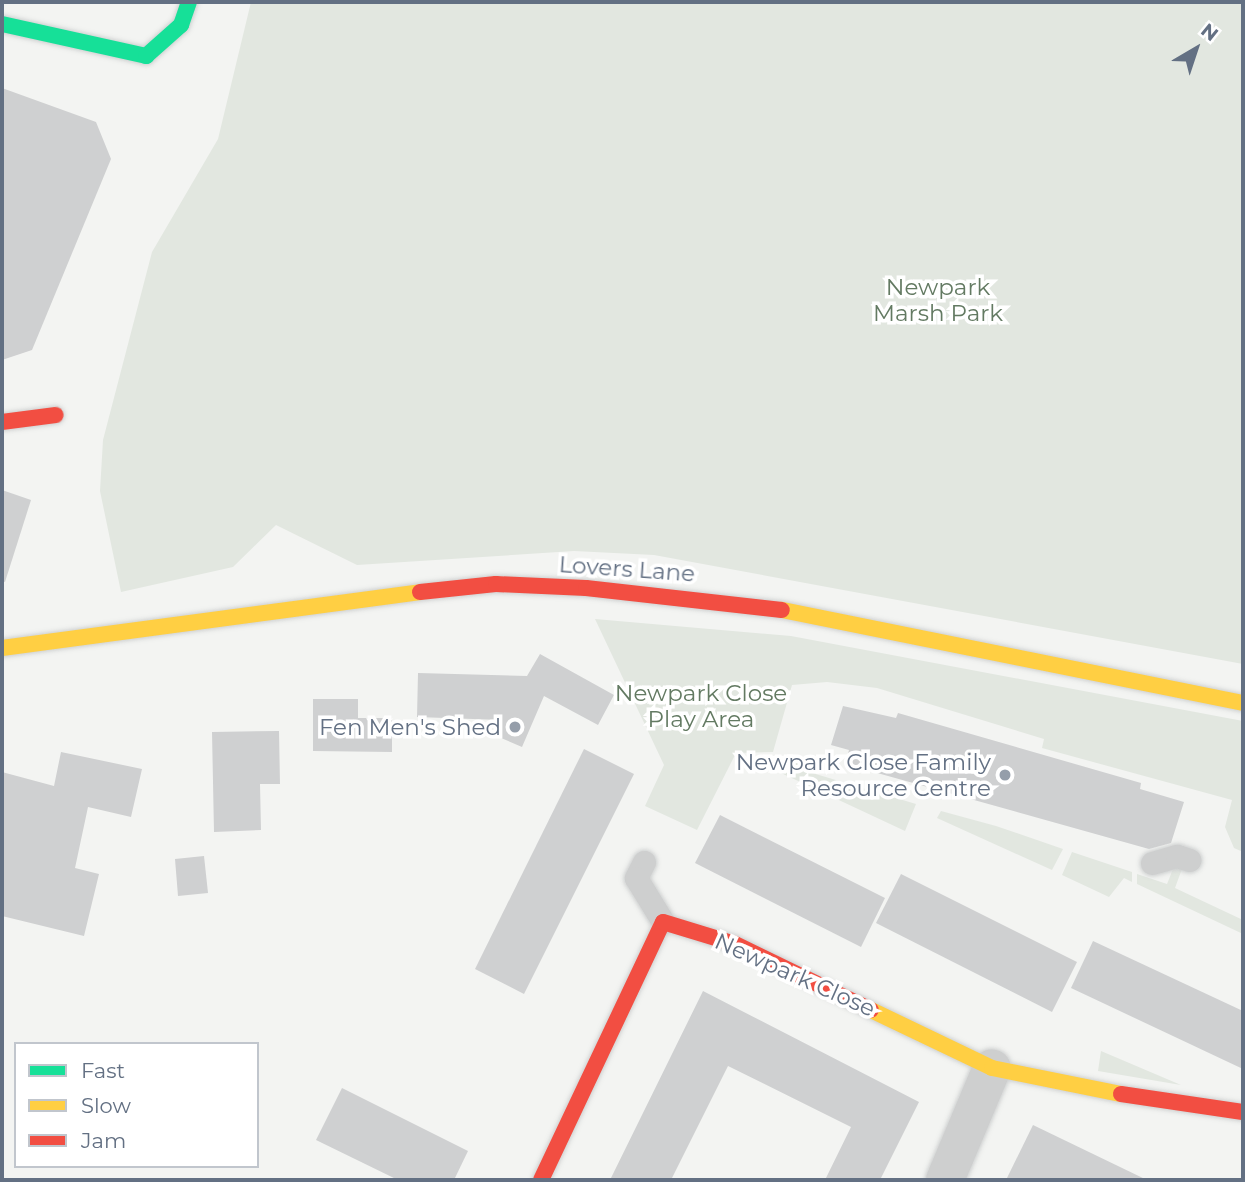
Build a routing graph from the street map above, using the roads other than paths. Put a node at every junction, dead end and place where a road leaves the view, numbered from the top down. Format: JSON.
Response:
{"nodes":[{"id":1,"x":189,"y":2,"type":"edge"},
{"id":2,"x":2,"y":24,"type":"edge"},
{"id":3,"x":56,"y":415,"type":"dead end"},
{"id":4,"x":2,"y":422,"type":"edge"},
{"id":5,"x":2,"y":648,"type":"edge"},
{"id":6,"x":1243,"y":703,"type":"edge"},
{"id":7,"x":1189,"y":860,"type":"dead end"},
{"id":8,"x":644,"y":862,"type":"dead end"},
{"id":9,"x":1152,"y":863,"type":"dead end"},
{"id":10,"x":663,"y":922,"type":"junction"},
{"id":11,"x":992,"y":1068,"type":"junction"},
{"id":12,"x":1243,"y":1112,"type":"edge"},
{"id":13,"x":541,"y":1180,"type":"edge"},
{"id":14,"x":945,"y":1180,"type":"edge"}],
"edges":[{"from":1,"to":2,"type":"street"},
{"from":3,"to":4,"type":"street"},
{"from":5,"to":6,"type":"street","name":"Lovers Lane"},
{"from":7,"to":9,"type":"lane"},
{"from":8,"to":10,"type":"lane"},
{"from":10,"to":11,"type":"street","name":"Newpark Close"},
{"from":10,"to":13,"type":"street"},
{"from":11,"to":12,"type":"street","name":"Newpark Close"},
{"from":11,"to":14,"type":"street"}]}
